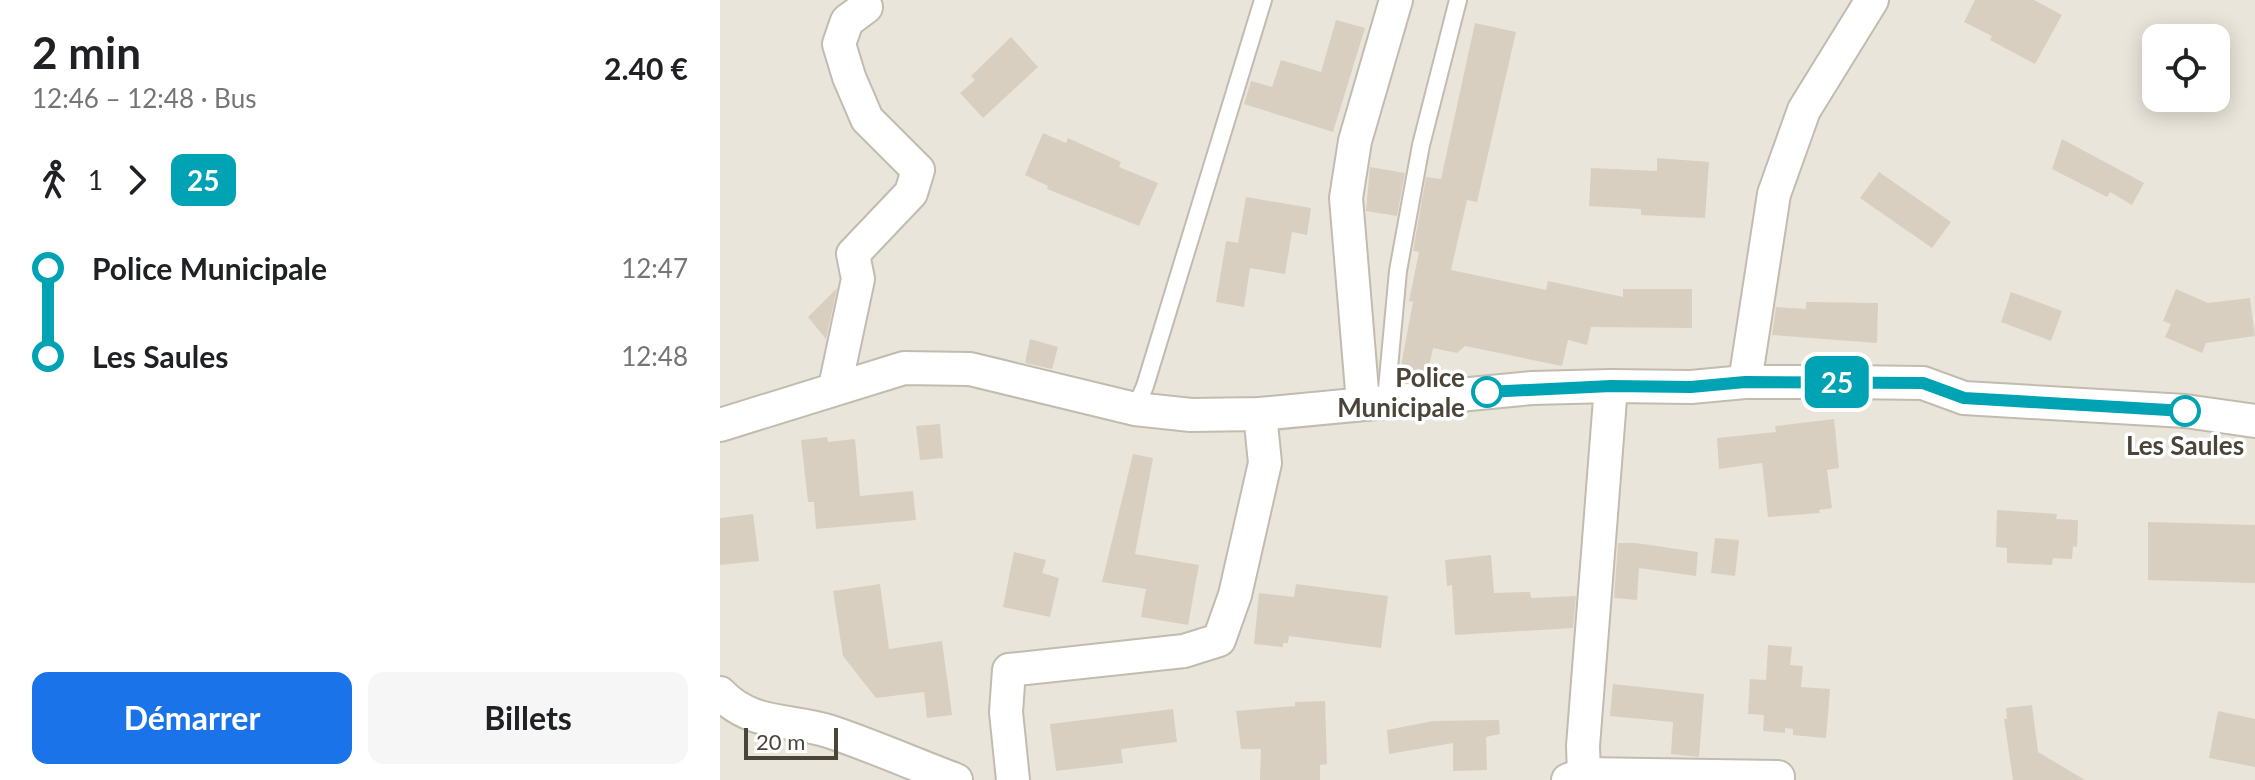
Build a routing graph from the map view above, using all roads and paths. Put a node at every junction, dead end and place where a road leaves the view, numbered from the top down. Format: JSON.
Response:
{"nodes":[{"id":1,"x":1263,"y":0,"type":"edge"},
{"id":2,"x":1396,"y":0,"type":"edge"},
{"id":3,"x":1458,"y":0,"type":"edge"},
{"id":4,"x":1872,"y":0,"type":"edge"},
{"id":5,"x":866,"y":7,"type":"dead end"},
{"id":6,"x":1745,"y":382,"type":"junction"},
{"id":7,"x":1611,"y":386,"type":"junction"},
{"id":8,"x":835,"y":387,"type":"junction"},
{"id":9,"x":1374,"y":402,"type":"junction"},
{"id":10,"x":1135,"y":409,"type":"junction"},
{"id":11,"x":1260,"y":414,"type":"junction"},
{"id":12,"x":2255,"y":421,"type":"edge"},
{"id":13,"x":720,"y":425,"type":"edge"},
{"id":14,"x":720,"y":693,"type":"edge"},
{"id":15,"x":1576,"y":777,"type":"edge"},
{"id":16,"x":1778,"y":777,"type":"dead end"},
{"id":17,"x":956,"y":780,"type":"edge"},
{"id":18,"x":1013,"y":780,"type":"edge"}],
"edges":[{"from":1,"to":10,"type":"lane"},
{"from":2,"to":9,"type":"street"},
{"from":3,"to":9,"type":"lane"},
{"from":4,"to":6,"type":"street"},
{"from":5,"to":8,"type":"street"},
{"from":6,"to":7,"type":"street"},
{"from":6,"to":12,"type":"street"},
{"from":7,"to":9,"type":"street"},
{"from":7,"to":15,"type":"street"},
{"from":8,"to":10,"type":"street"},
{"from":8,"to":13,"type":"street"},
{"from":9,"to":11,"type":"street"},
{"from":10,"to":11,"type":"street"},
{"from":11,"to":18,"type":"street"},
{"from":14,"to":17,"type":"street"},
{"from":15,"to":16,"type":"street"}]}
